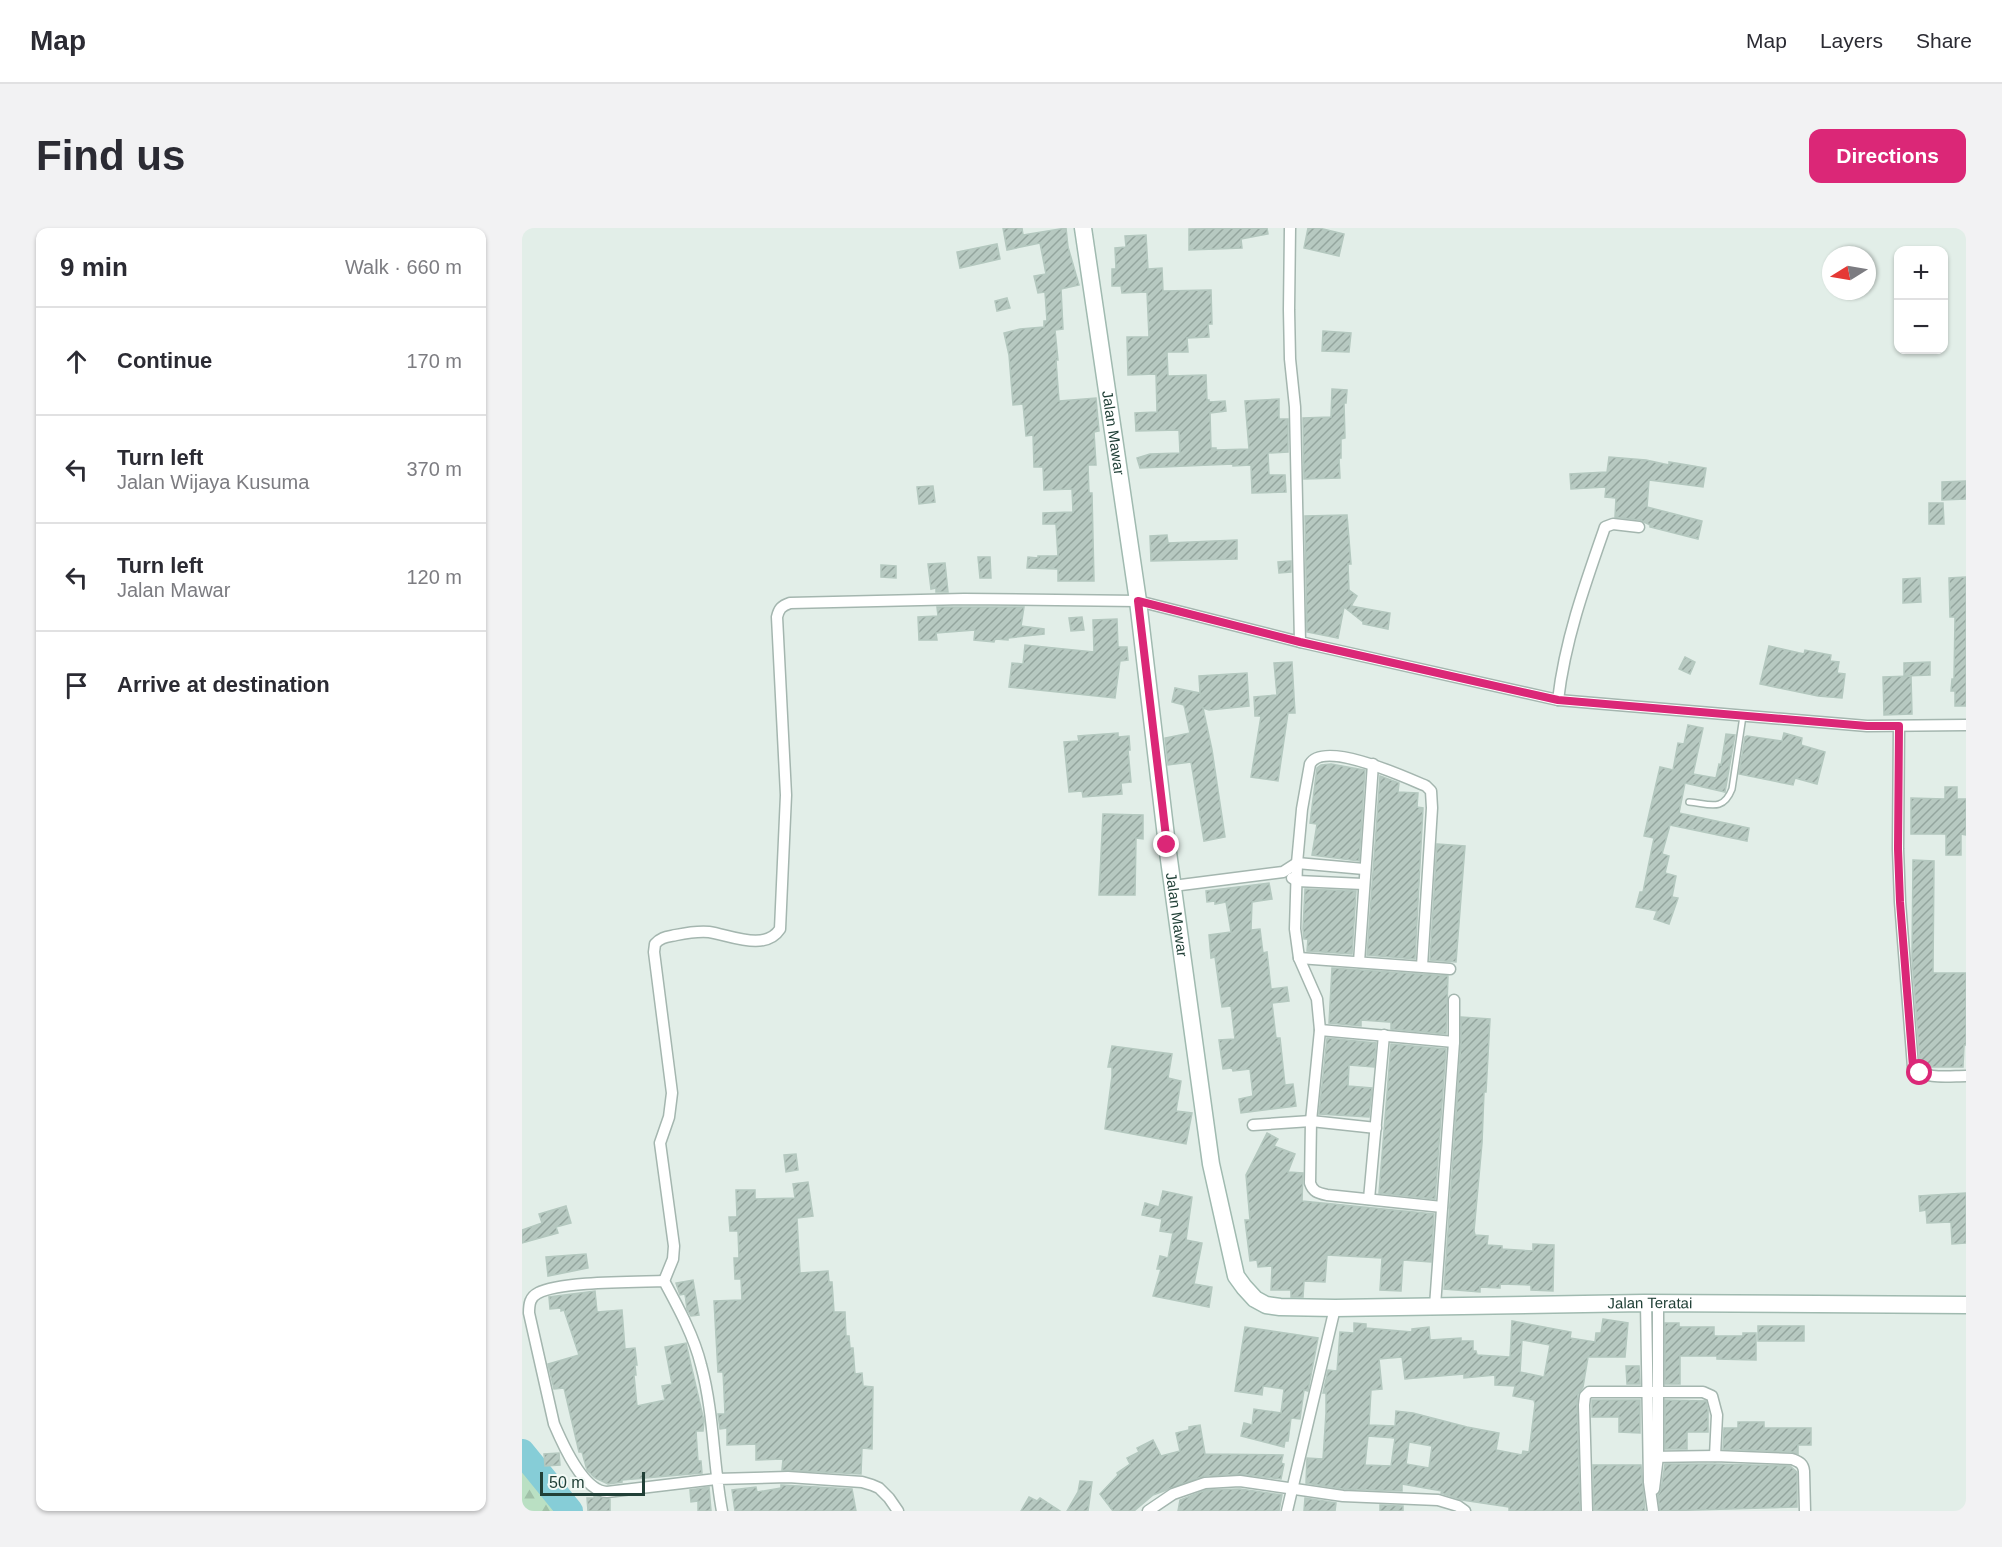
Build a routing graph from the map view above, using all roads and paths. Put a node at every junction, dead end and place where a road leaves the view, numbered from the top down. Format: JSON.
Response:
{"nodes":[{"id":1,"x":1083,"y":228,"type":"edge"},
{"id":2,"x":1290,"y":228,"type":"edge"},
{"id":3,"x":1639,"y":527,"type":"dead end"},
{"id":4,"x":1138,"y":601,"type":"junction"},
{"id":5,"x":1300,"y":642,"type":"junction"},
{"id":6,"x":1558,"y":700,"type":"junction"},
{"id":7,"x":1743,"y":716,"type":"junction"},
{"id":8,"x":1966,"y":725,"type":"edge"},
{"id":9,"x":1899,"y":726,"type":"junction"},
{"id":10,"x":1372,"y":764,"type":"junction"},
{"id":11,"x":1689,"y":802,"type":"dead end"},
{"id":12,"x":1297,"y":863,"type":"junction"},
{"id":13,"x":1364,"y":869,"type":"junction"},
{"id":14,"x":1283,"y":872,"type":"junction"},
{"id":15,"x":1297,"y":881,"type":"junction"},
{"id":16,"x":1363,"y":884,"type":"junction"},
{"id":17,"x":1173,"y":886,"type":"junction"},
{"id":18,"x":1299,"y":958,"type":"junction"},
{"id":19,"x":1359,"y":962,"type":"junction"},
{"id":20,"x":1422,"y":966,"type":"junction"},
{"id":21,"x":1450,"y":969,"type":"dead end"},
{"id":22,"x":1454,"y":1000,"type":"dead end"},
{"id":23,"x":1320,"y":1029,"type":"junction"},
{"id":24,"x":1384,"y":1035,"type":"junction"},
{"id":25,"x":1454,"y":1042,"type":"junction"},
{"id":26,"x":1966,"y":1076,"type":"edge"},
{"id":27,"x":1311,"y":1121,"type":"junction"},
{"id":28,"x":1253,"y":1125,"type":"dead end"},
{"id":29,"x":1376,"y":1128,"type":"junction"},
{"id":30,"x":1370,"y":1199,"type":"junction"},
{"id":31,"x":1442,"y":1207,"type":"junction"},
{"id":32,"x":664,"y":1281,"type":"junction"},
{"id":33,"x":1652,"y":1303,"type":"junction"},
{"id":34,"x":1966,"y":1305,"type":"edge"},
{"id":35,"x":1435,"y":1306,"type":"junction"},
{"id":36,"x":1335,"y":1308,"type":"junction"},
{"id":37,"x":1654,"y":1392,"type":"junction"},
{"id":38,"x":1654,"y":1456,"type":"junction"},
{"id":39,"x":1715,"y":1456,"type":"junction"},
{"id":40,"x":716,"y":1479,"type":"junction"},
{"id":41,"x":1292,"y":1489,"type":"junction"},
{"id":42,"x":722,"y":1511,"type":"edge"},
{"id":43,"x":897,"y":1511,"type":"edge"},
{"id":44,"x":1148,"y":1511,"type":"edge"},
{"id":45,"x":1287,"y":1511,"type":"edge"},
{"id":46,"x":1465,"y":1511,"type":"edge"},
{"id":47,"x":1587,"y":1511,"type":"edge"},
{"id":48,"x":1653,"y":1511,"type":"edge"},
{"id":49,"x":1805,"y":1511,"type":"edge"}],
"edges":[{"from":1,"to":4,"type":"street","name":"Jalan Mawar"},
{"from":2,"to":5,"type":"street"},
{"from":3,"to":6,"type":"street"},
{"from":4,"to":5,"type":"street"},
{"from":4,"to":17,"type":"street","name":"Jalan Mawar"},
{"from":4,"to":32,"type":"street"},
{"from":5,"to":6,"type":"street"},
{"from":6,"to":7,"type":"street"},
{"from":7,"to":9,"type":"street"},
{"from":7,"to":11,"type":"lane"},
{"from":8,"to":9,"type":"street"},
{"from":9,"to":26,"type":"street"},
{"from":10,"to":12,"type":"street"},
{"from":10,"to":13,"type":"street"},
{"from":10,"to":20,"type":"street"},
{"from":12,"to":13,"type":"street"},
{"from":12,"to":14,"type":"street"},
{"from":12,"to":15,"type":"street"},
{"from":13,"to":16,"type":"street"},
{"from":14,"to":15,"type":"street"},
{"from":14,"to":17,"type":"street"},
{"from":15,"to":16,"type":"street"},
{"from":15,"to":18,"type":"street"},
{"from":16,"to":19,"type":"street"},
{"from":17,"to":36,"type":"street","name":"Jalan Mawar"},
{"from":18,"to":19,"type":"street"},
{"from":18,"to":23,"type":"street"},
{"from":19,"to":20,"type":"street"},
{"from":20,"to":21,"type":"street"},
{"from":22,"to":25,"type":"street"},
{"from":23,"to":24,"type":"street"},
{"from":23,"to":27,"type":"street"},
{"from":24,"to":25,"type":"street"},
{"from":24,"to":29,"type":"street"},
{"from":25,"to":31,"type":"street"},
{"from":27,"to":28,"type":"street"},
{"from":27,"to":29,"type":"street"},
{"from":27,"to":30,"type":"street"},
{"from":29,"to":30,"type":"street"},
{"from":30,"to":31,"type":"street"},
{"from":31,"to":35,"type":"street"},
{"from":32,"to":40,"type":"street"},
{"from":32,"to":40,"type":"street"},
{"from":33,"to":34,"type":"street","name":"Jalan Teratai"},
{"from":33,"to":35,"type":"street","name":"Jalan Teratai"},
{"from":33,"to":37,"type":"street"},
{"from":35,"to":36,"type":"street","name":"Jalan Teratai"},
{"from":36,"to":41,"type":"street"},
{"from":37,"to":38,"type":"street"},
{"from":37,"to":39,"type":"street"},
{"from":37,"to":47,"type":"street"},
{"from":38,"to":39,"type":"street"},
{"from":38,"to":48,"type":"street"},
{"from":39,"to":49,"type":"street"},
{"from":40,"to":42,"type":"street"},
{"from":40,"to":43,"type":"street"},
{"from":41,"to":44,"type":"street"},
{"from":41,"to":45,"type":"street"},
{"from":41,"to":46,"type":"street"}]}
